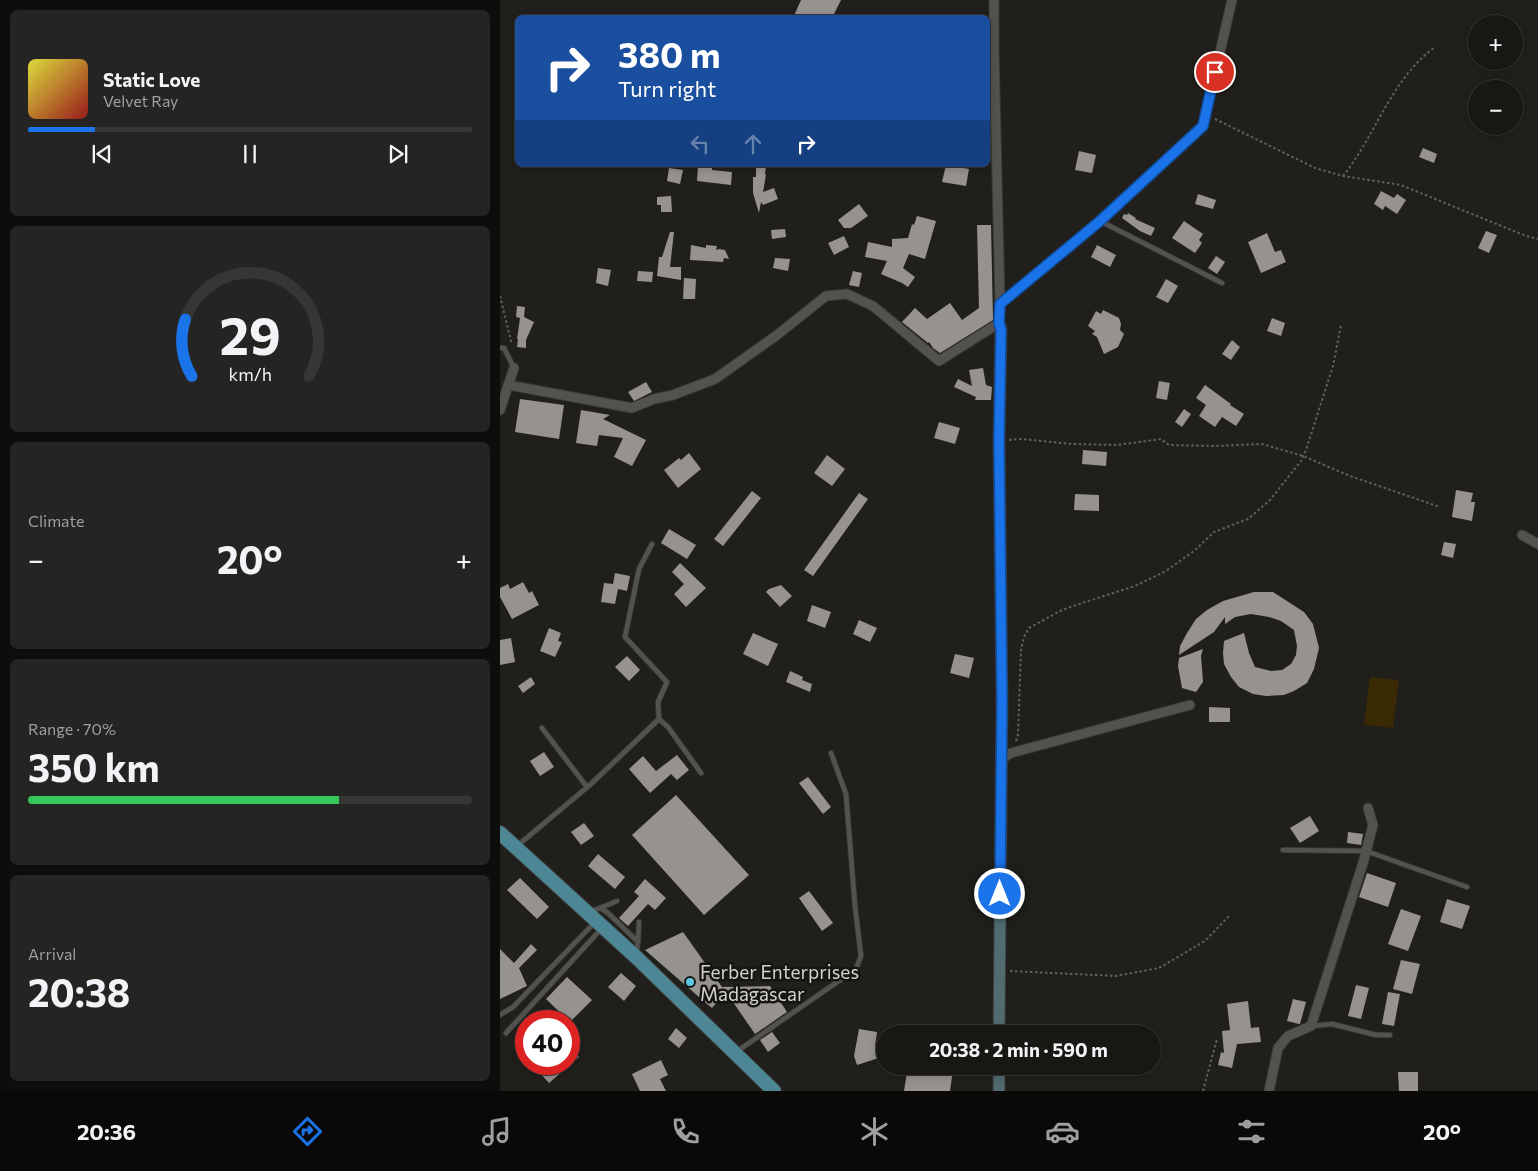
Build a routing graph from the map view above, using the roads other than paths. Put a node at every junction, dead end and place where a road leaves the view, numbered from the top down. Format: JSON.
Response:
{"nodes":[{"id":1,"x":994,"y":0,"type":"edge"},
{"id":2,"x":1232,"y":0,"type":"edge"},
{"id":3,"x":1100,"y":221,"type":"junction"},
{"id":4,"x":1222,"y":283,"type":"dead end"},
{"id":5,"x":1000,"y":304,"type":"junction"},
{"id":6,"x":999,"y":323,"type":"junction"},
{"id":7,"x":500,"y":348,"type":"edge"},
{"id":8,"x":514,"y":368,"type":"joint"},
{"id":9,"x":508,"y":385,"type":"junction"},
{"id":10,"x":500,"y":410,"type":"edge"},
{"id":11,"x":1522,"y":535,"type":"dead end"},
{"id":12,"x":652,"y":544,"type":"dead end"},
{"id":13,"x":1538,"y":544,"type":"edge"},
{"id":14,"x":1190,"y":705,"type":"dead end"},
{"id":15,"x":659,"y":719,"type":"junction"},
{"id":16,"x":542,"y":728,"type":"dead end"},
{"id":17,"x":832,"y":752,"type":"dead end"},
{"id":18,"x":1006,"y":756,"type":"junction"},
{"id":19,"x":701,"y":773,"type":"dead end"},
{"id":20,"x":587,"y":788,"type":"junction"},
{"id":21,"x":1368,"y":808,"type":"dead end"},
{"id":22,"x":500,"y":832,"type":"edge"},
{"id":23,"x":516,"y":847,"type":"junction"},
{"id":24,"x":1282,"y":850,"type":"dead end"},
{"id":25,"x":1366,"y":852,"type":"junction"},
{"id":26,"x":1467,"y":887,"type":"dead end"},
{"id":27,"x":617,"y":901,"type":"dead end"},
{"id":28,"x":596,"y":917,"type":"junction"},
{"id":29,"x":639,"y":922,"type":"dead end"},
{"id":30,"x":638,"y":942,"type":"junction"},
{"id":31,"x":636,"y":957,"type":"junction"},
{"id":32,"x":500,"y":1015,"type":"edge"},
{"id":33,"x":999,"y":1025,"type":"edge"},
{"id":34,"x":1311,"y":1026,"type":"junction"},
{"id":35,"x":506,"y":1033,"type":"dead end"},
{"id":36,"x":1390,"y":1035,"type":"dead end"},
{"id":37,"x":735,"y":1052,"type":"junction"},
{"id":38,"x":999,"y":1075,"type":"edge"},
{"id":39,"x":774,"y":1091,"type":"edge"},
{"id":40,"x":999,"y":1091,"type":"edge"},
{"id":41,"x":1268,"y":1091,"type":"edge"}],
"edges":[{"from":1,"to":5,"type":"street"},
{"from":2,"to":3,"type":"street"},
{"from":3,"to":4,"type":"lane"},
{"from":3,"to":5,"type":"street"},
{"from":5,"to":6,"type":"street"},
{"from":6,"to":9,"type":"street"},
{"from":6,"to":18,"type":"street"},
{"from":7,"to":8,"type":"lane"},
{"from":8,"to":9,"type":"street"},
{"from":9,"to":10,"type":"street"},
{"from":11,"to":13,"type":"street"},
{"from":12,"to":15,"type":"lane"},
{"from":14,"to":18,"type":"street"},
{"from":15,"to":19,"type":"lane"},
{"from":15,"to":20,"type":"lane"},
{"from":16,"to":20,"type":"lane"},
{"from":17,"to":37,"type":"lane"},
{"from":18,"to":33,"type":"street"},
{"from":20,"to":23,"type":"lane"},
{"from":21,"to":25,"type":"street"},
{"from":22,"to":23,"type":"main road"},
{"from":23,"to":28,"type":"main road"},
{"from":24,"to":25,"type":"lane"},
{"from":25,"to":26,"type":"lane"},
{"from":25,"to":34,"type":"street"},
{"from":27,"to":28,"type":"lane"},
{"from":28,"to":30,"type":"lane"},
{"from":28,"to":31,"type":"main road"},
{"from":28,"to":32,"type":"lane"},
{"from":28,"to":35,"type":"lane"},
{"from":29,"to":30,"type":"lane"},
{"from":30,"to":31,"type":"lane"},
{"from":31,"to":37,"type":"main road"},
{"from":34,"to":36,"type":"lane"},
{"from":34,"to":41,"type":"street"},
{"from":37,"to":39,"type":"main road"},
{"from":38,"to":40,"type":"street"}]}
